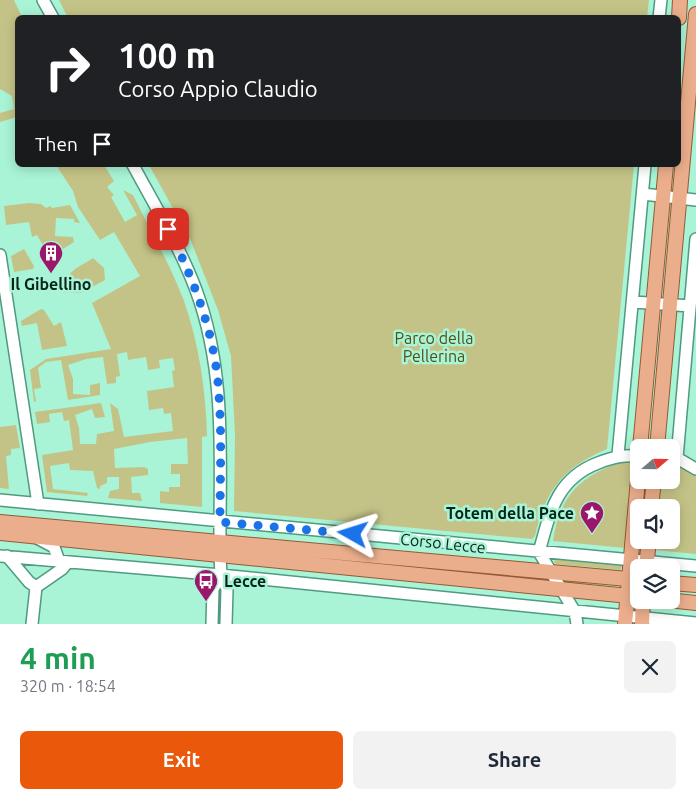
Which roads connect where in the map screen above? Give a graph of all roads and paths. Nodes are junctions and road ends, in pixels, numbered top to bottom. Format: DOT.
graph roads {
  1 [pos="43,0"];
  2 [pos="661,0"];
  3 [pos="680,0"];
  4 [pos="696,14"];
  5 [pos="51,15"];
  6 [pos="659,15"];
  7 [pos="679,15"];
  8 [pos="134,167"];
  9 [pos="645,167"];
  10 [pos="666,167"];
  11 [pos="642,194"];
  12 [pos="663,197"];
  13 [pos="680,199"];
  14 [pos="696,200"];
  15 [pos="696,239"];
  16 [pos="0,255"];
  17 [pos="634,302"];
  18 [pos="653,304"];
  19 [pos="670,305"];
  20 [pos="690,306"];
  21 [pos="5,326"];
  22 [pos="641,439"];
  23 [pos="657,439"];
  24 [pos="676,439"];
  25 [pos="618,455"];
  26 [pos="630,456"];
  27 [pos="680,461"];
  28 [pos="696,469"];
  29 [pos="637,489"];
  30 [pos="0,500"];
  31 [pos="38,504"];
  32 [pos="0,522"];
  33 [pos="220,522"];
  34 [pos="0,533"];
  35 [pos="34,536"];
  36 [pos="220,542"];
  37 [pos="539,552"];
  38 [pos="4,556"];
  39 [pos="220,556"];
  40 [pos="631,559"];
  41 [pos="630,560"];
  42 [pos="64,561"];
  43 [pos="680,565"];
  44 [pos="696,566"];
  45 [pos="550,572"];
  46 [pos="221,575"];
  47 [pos="630,579"];
  48 [pos="680,583"];
  49 [pos="696,585"];
  50 [pos="36,586"];
  51 [pos="561,590"];
  52 [pos="630,597"];
  53 [pos="680,602"];
  54 [pos="696,604"];
  55 [pos="630,607"];
  56 [pos="575,612"];
  57 [pos="626,620"];
  58 [pos="642,621"];
  59 [pos="695,622"];
  60 [pos="32,624"];
  61 [pos="212,624"];
  62 [pos="226,624"];
  63 [pos="577,624"];
  1 -- 5 [label="street"];
  2 -- 6 [label="street"];
  3 -- 7 [label="main road"];
  4 -- 13 [label="main road"];
  8 -- 33 [label="street"];
  9 -- 11 [label="street"];
  10 -- 12 [label="main road"];
  11 -- 12 [label="street"];
  11 -- 17 [label="street"];
  12 -- 13 [label="street"];
  12 -- 18 [label="main road"];
  13 -- 14 [label="street"];
  13 -- 19 [label="main road"];
  15 -- 20 [label="street"];
  16 -- 21 [label="street"];
  17 -- 18 [label="street"];
  17 -- 25 [label="street"];
  18 -- 19 [label="street"];
  18 -- 22 [label="main road"];
  19 -- 20 [label="street"];
  19 -- 23 [label="main road"];
  20 -- 24 [label="street"];
  21 -- 31 [label="street"];
  25 -- 26 [label="street"];
  25 -- 37 [label="street"];
  27 -- 28 [label="street"];
  29 -- 40 [label="main road"];
  30 -- 31 [label="street, Corso Lecce"];
  31 -- 33 [label="street, Corso Lecce"];
  32 -- 36 [label="main road, Corso Lecce"];
  33 -- 36 [label="street"];
  33 -- 37 [label="street, Corso Lecce"];
  34 -- 35 [label="main road"];
  35 -- 39 [label="main road"];
  35 -- 42 [label="street"];
  36 -- 39 [label="street"];
  36 -- 45 [label="main road, Corso Lecce"];
  37 -- 41 [label="street, Corso Lecce"];
  37 -- 45 [label="street"];
  38 -- 42 [label="street"];
  38 -- 50 [label="street"];
  39 -- 46 [label="street"];
  39 -- 51 [label="main road"];
  42 -- 46 [label="street"];
  42 -- 50 [label="street"];
  43 -- 44 [label="street, Corso Lecce"];
  45 -- 47 [label="main road, Corso Lecce"];
  45 -- 51 [label="street"];
  46 -- 56 [label="street"];
  46 -- 61 [label="street"];
  46 -- 62 [label="street"];
  48 -- 49 [label="main road"];
  50 -- 60 [label="street"];
  51 -- 52 [label="main road"];
  51 -- 56 [label="street"];
  53 -- 54 [label="main road"];
  54 -- 59 [label="street"];
  55 -- 57 [label="main road"];
  56 -- 57 [label="street"];
  56 -- 63 [label="street"];
  57 -- 58 [label="street"];
  58 -- 59 [label="street"];
}
